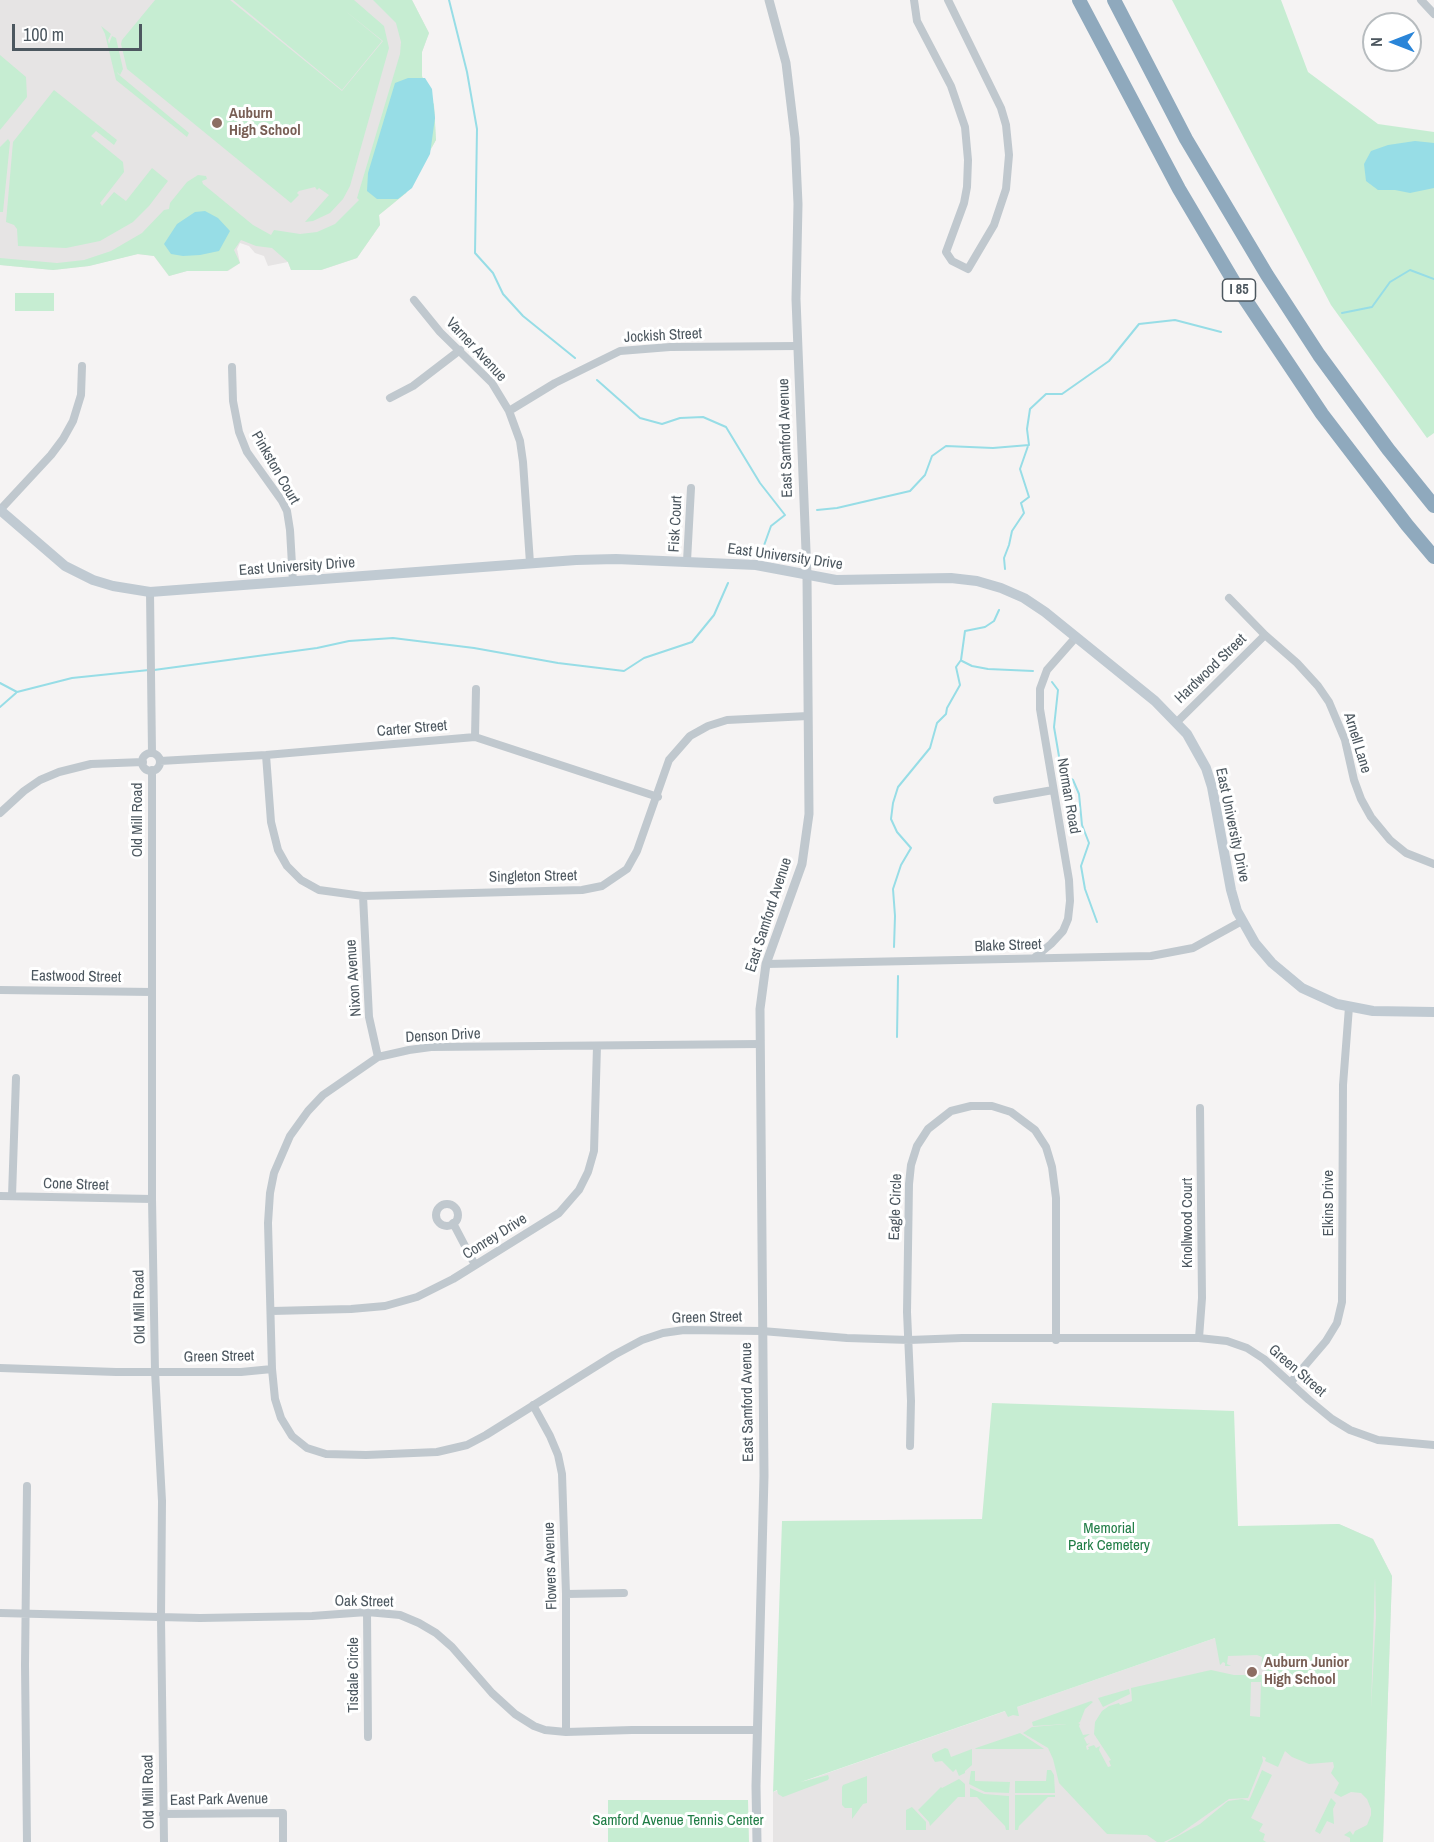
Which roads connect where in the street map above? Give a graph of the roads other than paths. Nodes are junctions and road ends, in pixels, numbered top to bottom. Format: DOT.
graph roads {
  1 [pos="770,0"];
  2 [pos="914,0"];
  3 [pos="948,0"];
  4 [pos="1079,0"];
  5 [pos="1114,0"];
  6 [pos="1421,0"];
  7 [pos="1434,14"];
  8 [pos="414,300"];
  9 [pos="798,346"];
  10 [pos="460,350"];
  11 [pos="82,366"];
  12 [pos="231,367"];
  13 [pos="390,398"];
  14 [pos="509,411"];
  15 [pos="691,488"];
  16 [pos="1434,506"];
  17 [pos="0,510"];
  18 [pos="1434,556"];
  19 [pos="687,561"];
  20 [pos="530,563"];
  21 [pos="807,576"];
  22 [pos="293,582"];
  23 [pos="150,592"];
  24 [pos="1229,598"];
  25 [pos="1264,635"];
  26 [pos="1076,637"];
  27 [pos="476,689"];
  28 [pos="808,716"];
  29 [pos="1177,722"];
  30 [pos="475,737"];
  31 [pos="152,753"];
  32 [pos="266,755"];
  33 [pos="160,761"];
  34 [pos="143,762"];
  35 [pos="152,770"];
  36 [pos="1053,790"];
  37 [pos="658,797"];
  38 [pos="998,800"];
  39 [pos="0,813"];
  40 [pos="1434,864"];
  41 [pos="363,896"];
  42 [pos="1242,921"];
  43 [pos="1034,958"];
  44 [pos="766,964"];
  45 [pos="0,990"];
  46 [pos="152,992"];
  47 [pos="1349,1007"];
  48 [pos="1434,1012"];
  49 [pos="760,1044"];
  50 [pos="597,1046"];
  51 [pos="378,1057"];
  52 [pos="16,1078"];
  53 [pos="1200,1108"];
  54 [pos="0,1196"];
  55 [pos="12,1196"];
  56 [pos="152,1199"];
  57 [pos="453,1224"];
  58 [pos="475,1265"];
  59 [pos="272,1311"];
  60 [pos="762,1331"];
  61 [pos="1199,1338"];
  62 [pos="909,1340"];
  63 [pos="1056,1340"];
  64 [pos="0,1368"];
  65 [pos="272,1369"];
  66 [pos="155,1371"];
  67 [pos="1291,1382"];
  68 [pos="533,1405"];
  69 [pos="1434,1445"];
  70 [pos="910,1446"];
  71 [pos="27,1486"];
  72 [pos="624,1593"];
  73 [pos="566,1594"];
  74 [pos="368,1612"];
  75 [pos="0,1613"];
  76 [pos="26,1614"];
  77 [pos="161,1618"];
  78 [pos="757,1730"];
  79 [pos="566,1732"];
  80 [pos="368,1737"];
  81 [pos="163,1814"];
  82 [pos="27,1842"];
  83 [pos="164,1842"];
  84 [pos="283,1842"];
  85 [pos="758,1842"];
  1 -- 9 [label="street, East Samford Avenue"];
  2 -- 3 [label="street"];
  4 -- 18 [label="highway, I 85"];
  5 -- 16 [label="highway, I 85"];
  6 -- 7 [label="street"];
  8 -- 10 [label="street, Varner Avenue"];
  9 -- 14 [label="street, Jockish Street"];
  9 -- 21 [label="street, East Samford Avenue"];
  10 -- 13 [label="street"];
  10 -- 14 [label="street, Varner Avenue"];
  11 -- 17 [label="street"];
  12 -- 22 [label="street, Pinkston Court"];
  14 -- 20 [label="street, Varner Avenue"];
  15 -- 19 [label="street, Fisk Court"];
  17 -- 23 [label="main road, East University Drive"];
  19 -- 20 [label="main road, East University Drive"];
  19 -- 21 [label="main road, East University Drive"];
  20 -- 22 [label="main road, East University Drive"];
  21 -- 26 [label="main road, East University Drive"];
  21 -- 28 [label="street, East Samford Avenue"];
  22 -- 23 [label="main road, East University Drive"];
  23 -- 31 [label="street"];
  24 -- 25 [label="street, Arnell Lane"];
  25 -- 29 [label="street, Hardwood Street"];
  25 -- 40 [label="street, Arnell Lane"];
  26 -- 29 [label="main road, East University Drive"];
  26 -- 36 [label="street, Norman Road"];
  27 -- 30 [label="street"];
  28 -- 37 [label="street, Singleton Street"];
  28 -- 44 [label="street, East Samford Avenue"];
  29 -- 42 [label="main road, East University Drive"];
  30 -- 32 [label="street, Carter Street"];
  30 -- 37 [label="street, Carter Street"];
  31 -- 33 [label="street"];
  31 -- 34 [label="street"];
  32 -- 33 [label="street, Carter Street"];
  32 -- 41 [label="street, Singleton Street"];
  33 -- 35 [label="street"];
  34 -- 35 [label="street"];
  34 -- 39 [label="street"];
  35 -- 46 [label="street, Old Mill Road"];
  36 -- 38 [label="street"];
  36 -- 43 [label="street, Norman Road"];
  37 -- 41 [label="street, Singleton Street"];
  41 -- 51 [label="street, Nixon Avenue"];
  42 -- 43 [label="street, Blake Street"];
  42 -- 47 [label="main road, East University Drive"];
  43 -- 44 [label="street, Blake Street"];
  44 -- 49 [label="street, East Samford Avenue"];
  45 -- 46 [label="street, Eastwood Street"];
  46 -- 56 [label="street, Old Mill Road"];
  47 -- 48 [label="main road, East University Drive"];
  47 -- 67 [label="street, Elkins Drive"];
  49 -- 50 [label="street, Denson Drive"];
  49 -- 60 [label="street, East Samford Avenue"];
  50 -- 51 [label="street, Denson Drive"];
  50 -- 58 [label="street, Conrey Drive"];
  51 -- 59 [label="street, Denson Drive"];
  52 -- 55 [label="street"];
  53 -- 61 [label="street, Knollwood Court"];
  54 -- 55 [label="street, Cone Street"];
  55 -- 56 [label="street, Cone Street"];
  56 -- 66 [label="street, Old Mill Road"];
  57 -- 58 [label="street"];
  58 -- 59 [label="street, Conrey Drive"];
  59 -- 65 [label="street, Denson Drive"];
  60 -- 62 [label="street, Green Street"];
  60 -- 68 [label="street, Green Street"];
  60 -- 78 [label="street, East Samford Avenue"];
  61 -- 63 [label="street, Green Street"];
  61 -- 67 [label="street, Green Street"];
  62 -- 63 [label="street, Green Street"];
  62 -- 63 [label="street, Eagle Circle"];
  62 -- 70 [label="street, Eagle Circle"];
  64 -- 66 [label="street, Green Street"];
  65 -- 66 [label="street, Green Street"];
  65 -- 68 [label="street, Green Street"];
  66 -- 77 [label="street, Old Mill Road"];
  67 -- 69 [label="street, Green Street"];
  68 -- 73 [label="street, Flowers Avenue"];
  71 -- 76 [label="street"];
  72 -- 73 [label="street"];
  73 -- 79 [label="street, Flowers Avenue"];
  74 -- 77 [label="street, Oak Street"];
  74 -- 79 [label="street, Oak Street"];
  74 -- 80 [label="street, Tisdale Circle"];
  75 -- 76 [label="street, Oak Street"];
  76 -- 77 [label="street, Oak Street"];
  76 -- 82 [label="street"];
  77 -- 81 [label="street, Old Mill Road"];
  78 -- 79 [label="street, Oak Street"];
  78 -- 85 [label="street, East Samford Avenue"];
  81 -- 83 [label="street, Old Mill Road"];
  81 -- 84 [label="street, East Park Avenue"];
}
